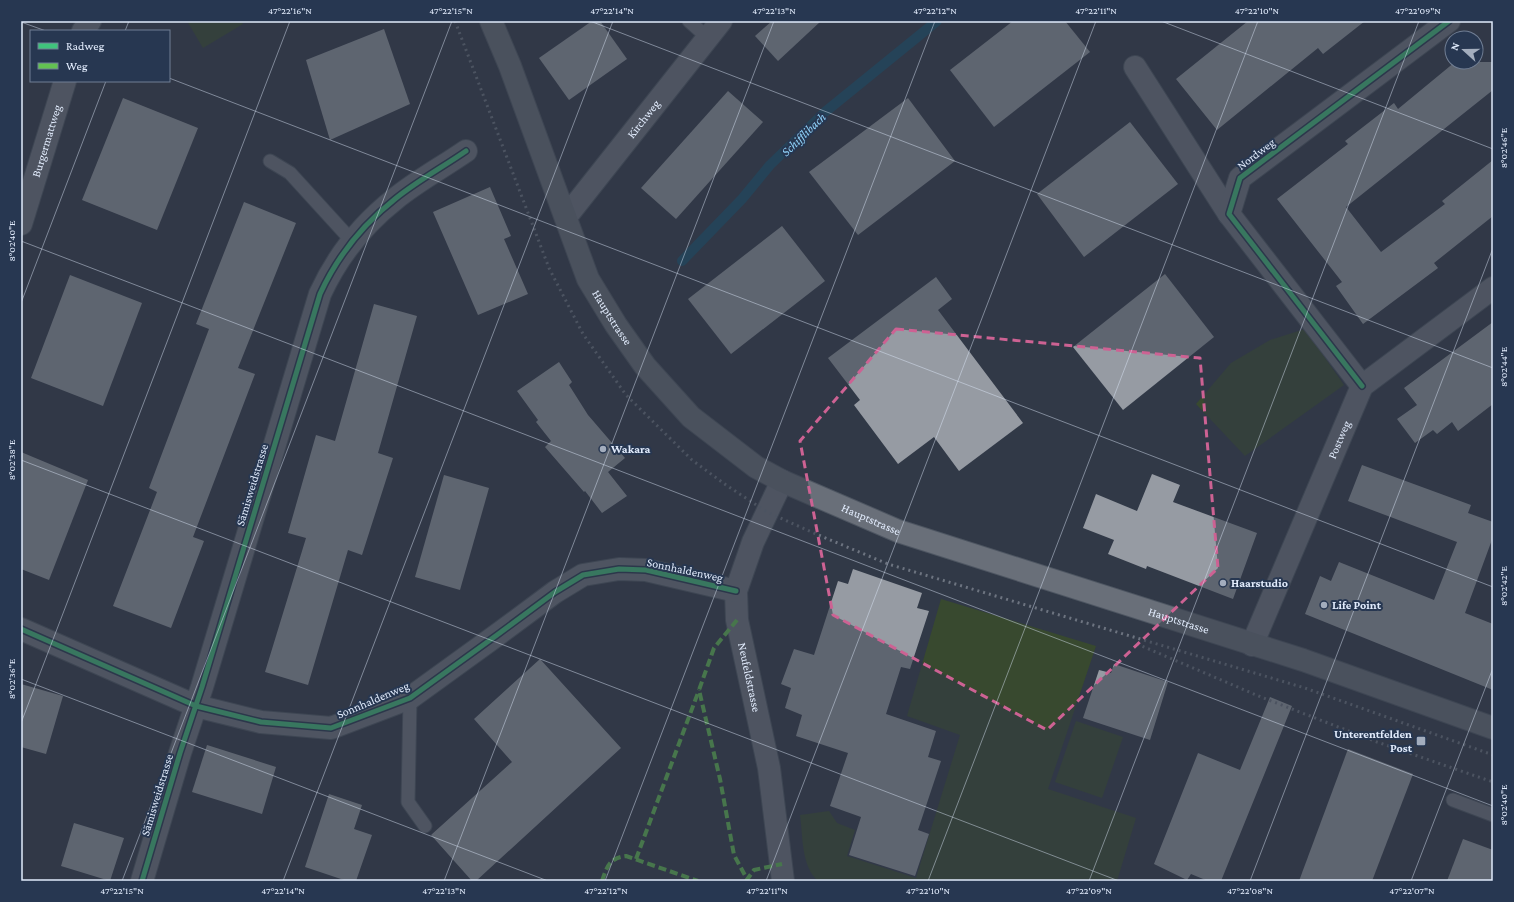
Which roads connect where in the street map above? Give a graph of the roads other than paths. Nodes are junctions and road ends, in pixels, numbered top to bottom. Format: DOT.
graph roads {
  1 [pos="90,21"];
  2 [pos="490,21"];
  3 [pos="689,21"];
  4 [pos="1449,21"];
  5 [pos="714,29"];
  6 [pos="84,30"];
  7 [pos="1135,67"];
  8 [pos="65,82"];
  9 [pos="466,151"];
  10 [pos="270,161"];
  11 [pos="1229,214"];
  12 [pos="566,217"];
  13 [pos="21,224"];
  14 [pos="352,241"];
  15 [pos="1493,288"];
  16 [pos="1362,386"];
  17 [pos="782,481"];
  18 [pos="736,591"];
  19 [pos="21,629"];
  20 [pos="1252,645"];
  21 [pos="410,698"];
  22 [pos="196,706"];
  23 [pos="1493,728"];
  24 [pos="1453,800"];
  25 [pos="1493,815"];
  26 [pos="425,826"];
  27 [pos="142,881"];
  28 [pos="783,881"];
  1 -- 6 [label="street"];
  2 -- 12 [label="main road, Hauptstrasse"];
  3 -- 5 [label="lane"];
  4 -- 11 [label="street, Nordweg"];
  5 -- 12 [label="street, Kirchweg"];
  7 -- 11 [label="street"];
  8 -- 13 [label="street, Burgermattweg"];
  9 -- 14 [label="street, Sämisweidstrasse"];
  10 -- 14 [label="lane"];
  11 -- 16 [label="street"];
  12 -- 17 [label="main road, Hauptstrasse"];
  14 -- 22 [label="street, Sämisweidstrasse"];
  15 -- 16 [label="street"];
  16 -- 20 [label="street, Postweg"];
  17 -- 18 [label="street, Neufeldstrasse"];
  17 -- 20 [label="main road, Hauptstrasse"];
  18 -- 21 [label="street, Sonnhaldenweg"];
  18 -- 28 [label="street, Neufeldstrasse"];
  19 -- 22 [label="street, Sonnhaldenweg"];
  20 -- 23 [label="main road, Hauptstrasse"];
  21 -- 22 [label="street, Sonnhaldenweg"];
  21 -- 26 [label="lane"];
  22 -- 27 [label="street, Sämisweidstrasse"];
  24 -- 25 [label="lane"];
}
